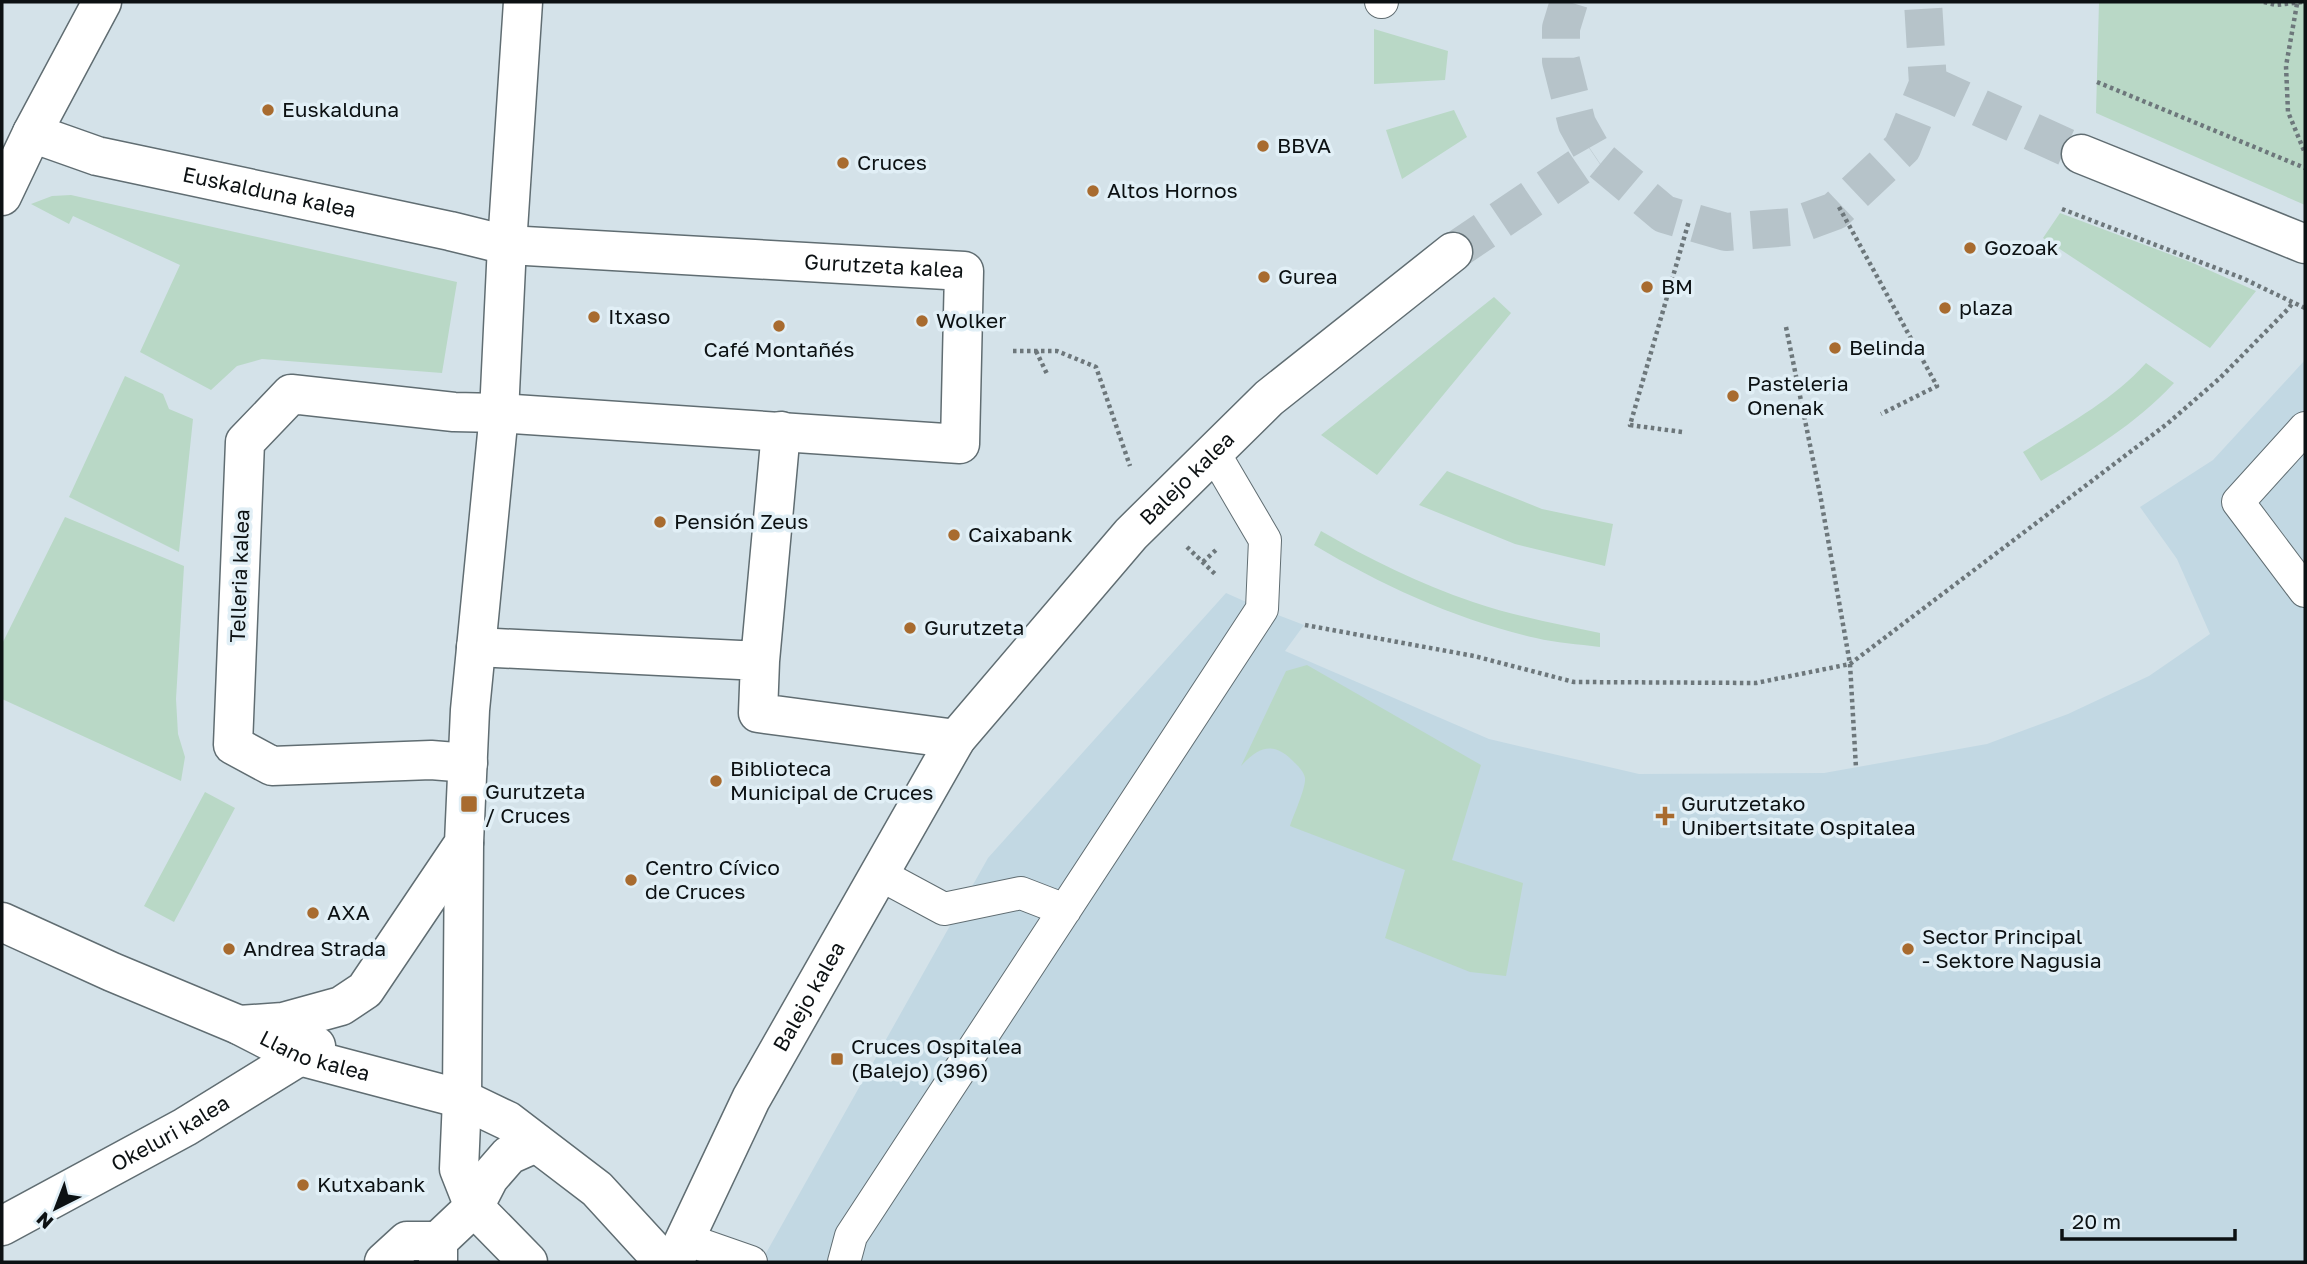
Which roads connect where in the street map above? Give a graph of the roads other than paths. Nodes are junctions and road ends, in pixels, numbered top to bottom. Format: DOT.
graph roads {
  1 [pos="102,2"];
  2 [pos="523,2"];
  3 [pos="32,133"];
  4 [pos="2081,154"];
  5 [pos="2,196"];
  6 [pos="2305,244"];
  7 [pos="507,245"];
  8 [pos="1453,252"];
  9 [pos="499,413"];
  10 [pos="2305,428"];
  11 [pos="780,431"];
  12 [pos="1214,453"];
  13 [pos="2305,591"];
  14 [pos="476,647"];
  15 [pos="760,661"];
  16 [pos="956,739"];
  17 [pos="468,763"];
  18 [pos="464,843"];
  19 [pos="878,874"];
  20 [pos="1065,910"];
  21 [pos="2,922"];
  22 [pos="365,990"];
  23 [pos="239,1025"];
  24 [pos="299,1056"];
  25 [pos="462,1099"];
  26 [pos="536,1143"];
  27 [pos="474,1207"];
  28 [pos="2,1226"];
  29 [pos="438,1252"];
  30 [pos="675,1254"];
  31 [pos="384,1262"];
  32 [pos="528,1262"];
  33 [pos="751,1262"];
  34 [pos="844,1262"];
  1 -- 3 [label="street"];
  2 -- 7 [label="street"];
  3 -- 5 [label="street"];
  3 -- 7 [label="street, Euskalduna kalea"];
  4 -- 6 [label="street"];
  7 -- 9 [label="street"];
  7 -- 11 [label="street, Gurutzeta kalea"];
  8 -- 12 [label="street, Balejo kalea"];
  9 -- 11 [label="street, Gurutzeta kalea"];
  9 -- 14 [label="street"];
  9 -- 17 [label="street, Telleria kalea"];
  10 -- 13 [label="lane"];
  11 -- 15 [label="street"];
  12 -- 16 [label="street, Balejo kalea"];
  12 -- 20 [label="lane"];
  14 -- 15 [label="street"];
  14 -- 17 [label="street"];
  15 -- 16 [label="street"];
  16 -- 19 [label="street, Balejo kalea"];
  17 -- 18 [label="street"];
  18 -- 22 [label="street"];
  18 -- 25 [label="street"];
  19 -- 20 [label="lane"];
  19 -- 30 [label="street, Balejo kalea"];
  20 -- 34 [label="lane"];
  21 -- 23 [label="street, Llano kalea"];
  22 -- 23 [label="street"];
  22 -- 24 [label="street, Okeluri kalea"];
  23 -- 24 [label="street, Llano kalea"];
  24 -- 25 [label="street, Llano kalea"];
  24 -- 28 [label="street, Okeluri kalea"];
  25 -- 26 [label="street, Llano kalea"];
  25 -- 27 [label="street"];
  26 -- 27 [label="street"];
  26 -- 30 [label="street, Llano kalea"];
  27 -- 29 [label="street"];
  27 -- 32 [label="street"];
  29 -- 31 [label="street"];
  30 -- 33 [label="lane"];
}
